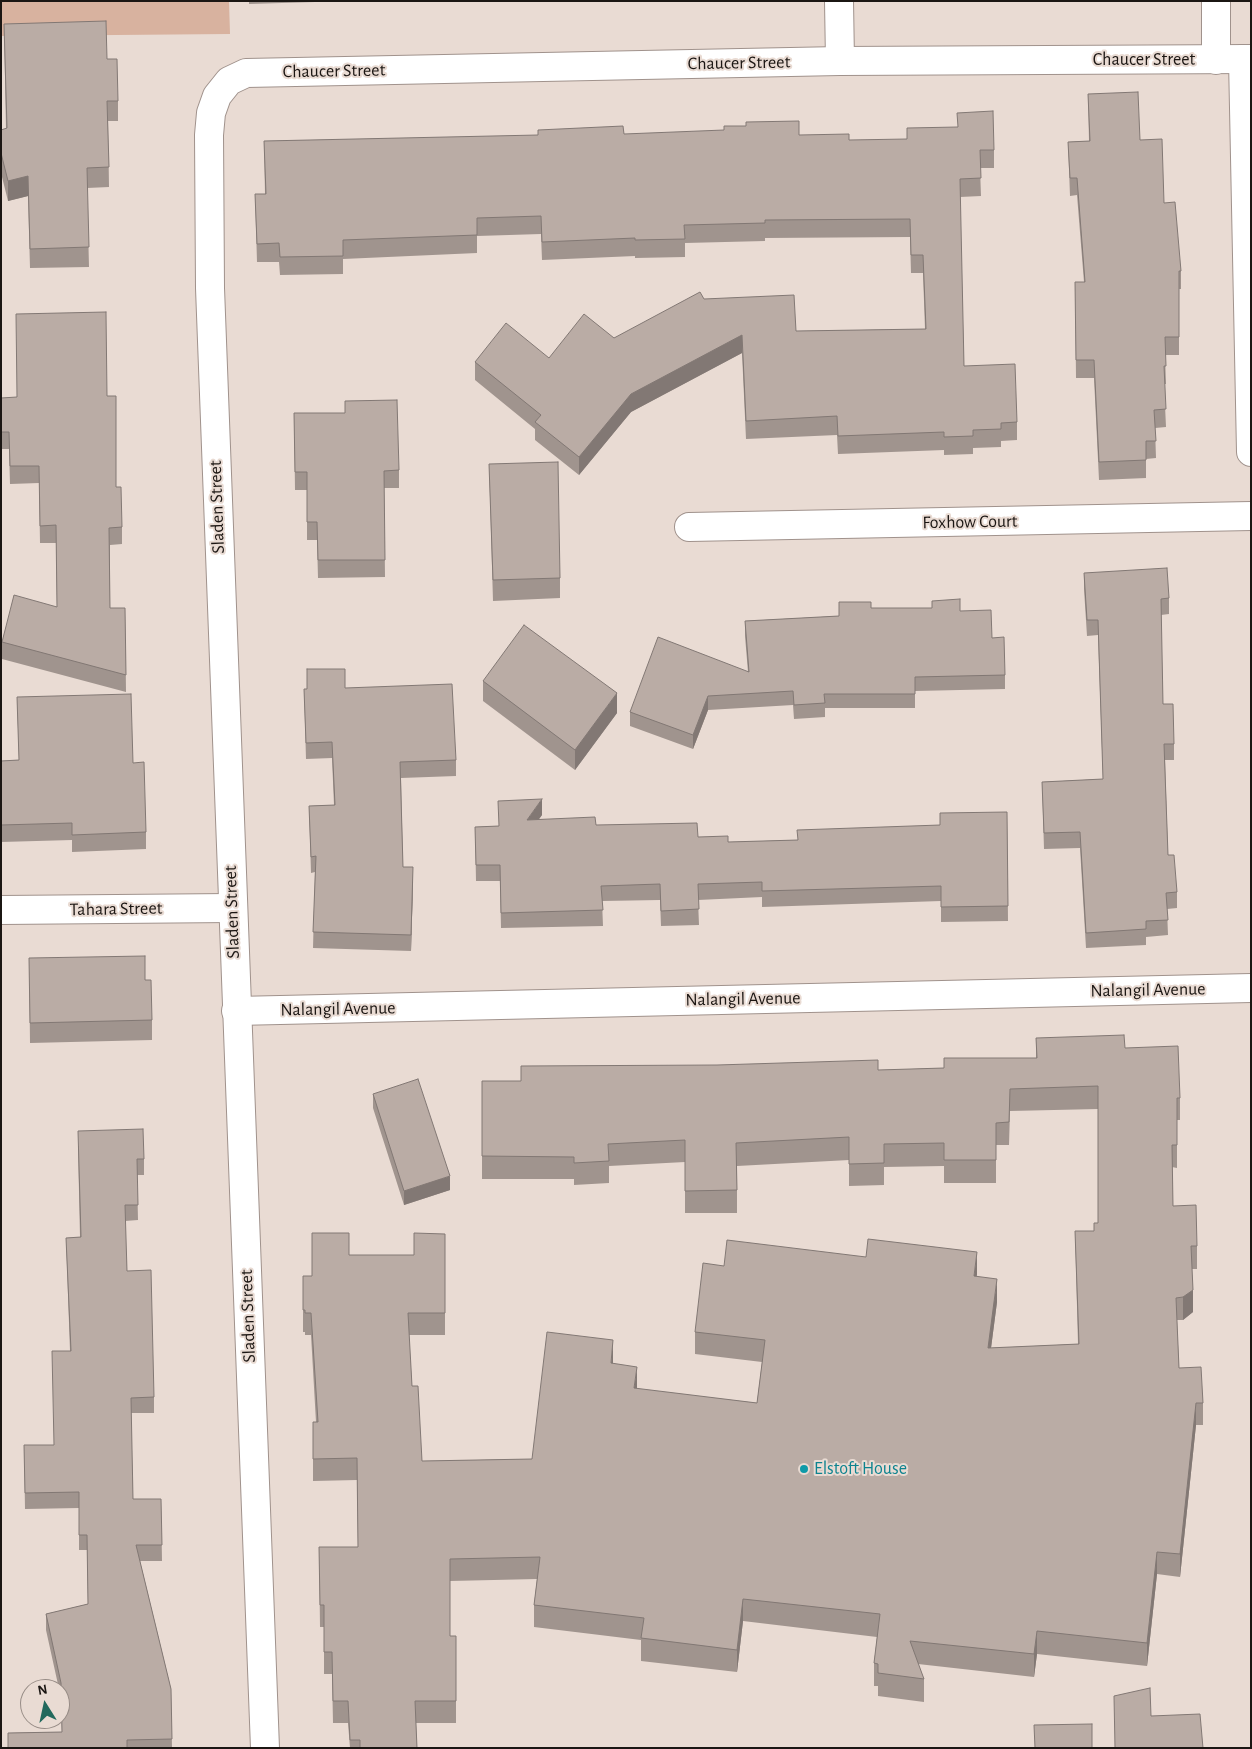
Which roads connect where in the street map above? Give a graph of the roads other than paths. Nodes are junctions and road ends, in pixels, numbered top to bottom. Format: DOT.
graph roads {
  1 [pos="839,1"];
  2 [pos="1216,1"];
  3 [pos="1247,59"];
  4 [pos="1216,60"];
  5 [pos="840,61"];
  6 [pos="229,81"];
  7 [pos="1251,452"];
  8 [pos="1251,516"];
  9 [pos="689,528"];
  10 [pos="232,908"];
  11 [pos="1,910"];
  12 [pos="1251,988"];
  13 [pos="236,1011"];
  14 [pos="265,1748"];
  1 -- 5 [label="street"];
  2 -- 4 [label="street"];
  3 -- 4 [label="street, Chaucer Street"];
  3 -- 7 [label="street"];
  4 -- 5 [label="street, Chaucer Street"];
  5 -- 6 [label="street, Chaucer Street"];
  6 -- 10 [label="street, Sladen Street"];
  8 -- 9 [label="street, Foxhow Court"];
  10 -- 11 [label="street, Tahara Street"];
  10 -- 13 [label="street, Sladen Street"];
  12 -- 13 [label="street, Nalangil Avenue"];
  13 -- 14 [label="street, Sladen Street"];
}
